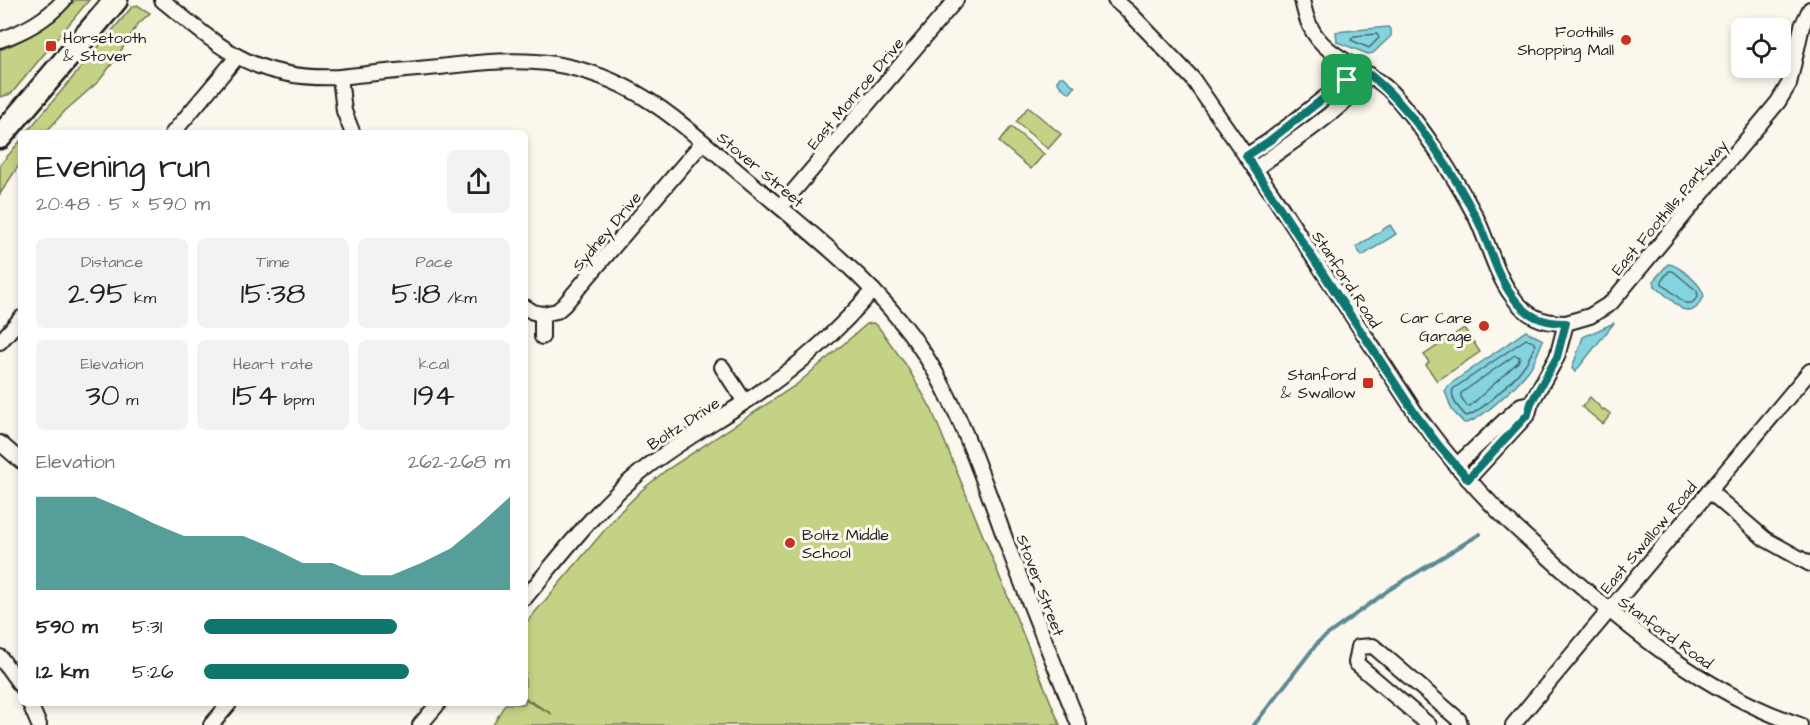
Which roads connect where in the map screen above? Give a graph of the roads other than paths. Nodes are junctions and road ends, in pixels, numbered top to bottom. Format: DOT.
graph roads {
  1 [pos="64,0"];
  2 [pos="116,0"];
  3 [pos="162,0"];
  4 [pos="956,0"];
  5 [pos="1115,0"];
  6 [pos="1302,0"];
  7 [pos="1810,10"];
  8 [pos="0,40"];
  9 [pos="237,57"];
  10 [pos="1370,75"];
  11 [pos="340,77"];
  12 [pos="175,130"];
  13 [pos="351,130"];
  14 [pos="0,136"];
  15 [pos="703,142"];
  16 [pos="1246,156"];
  17 [pos="1255,169"];
  18 [pos="780,207"];
  19 [pos="873,290"];
  20 [pos="528,308"];
  21 [pos="542,314"];
  22 [pos="18,321"];
  23 [pos="1566,323"];
  24 [pos="542,337"];
  25 [pos="0,342"];
  26 [pos="722,367"];
  27 [pos="1810,371"];
  28 [pos="745,402"];
  29 [pos="1531,403"];
  30 [pos="0,443"];
  31 [pos="18,458"];
  32 [pos="1456,466"];
  33 [pos="1468,479"];
  34 [pos="1709,491"];
  35 [pos="1810,564"];
  36 [pos="528,594"];
  37 [pos="1608,611"];
  38 [pos="0,657"];
  39 [pos="18,682"];
  40 [pos="31,706"];
  41 [pos="225,706"];
  42 [pos="436,706"];
  43 [pos="39,725"];
  44 [pos="211,725"];
  45 [pos="420,725"];
  46 [pos="1079,725"];
  47 [pos="1429,725"];
  48 [pos="1460,725"];
  49 [pos="1513,725"];
  50 [pos="1800,725"];
  1 -- 8 [label="street"];
  2 -- 14 [label="main road"];
  3 -- 9 [label="street, Stover Street"];
  4 -- 18 [label="street, East Monroe Drive"];
  5 -- 16 [label="street, Stanford Road"];
  6 -- 10 [label="street"];
  7 -- 23 [label="street, East Foothills Parkway"];
  9 -- 11 [label="street, Stover Street"];
  9 -- 12 [label="street"];
  10 -- 16 [label="street"];
  10 -- 17 [label="street"];
  10 -- 23 [label="street"];
  11 -- 13 [label="street"];
  11 -- 15 [label="street, Stover Street"];
  15 -- 18 [label="street, Stover Street"];
  15 -- 21 [label="street, Sydney Drive"];
  16 -- 17 [label="street, Stanford Road"];
  17 -- 32 [label="street, Stanford Road"];
  18 -- 19 [label="street, Stover Street"];
  19 -- 28 [label="street, Boltz Drive"];
  19 -- 46 [label="street, Stover Street"];
  20 -- 21 [label="street"];
  21 -- 24 [label="street"];
  22 -- 25 [label="street"];
  23 -- 29 [label="street"];
  26 -- 28 [label="street"];
  27 -- 34 [label="street, East Swallow Road"];
  28 -- 36 [label="street, Boltz Drive"];
  29 -- 32 [label="street"];
  29 -- 33 [label="street"];
  30 -- 31 [label="street"];
  32 -- 33 [label="street, Stanford Road"];
  33 -- 37 [label="street, Stanford Road"];
  34 -- 35 [label="street"];
  34 -- 37 [label="street, East Swallow Road"];
  37 -- 49 [label="street, East Swallow Road"];
  37 -- 50 [label="street, Stanford Road"];
  38 -- 39 [label="street"];
  40 -- 43 [label="street"];
  41 -- 44 [label="street"];
  42 -- 45 [label="street"];
  47 -- 48 [label="street"];
}
